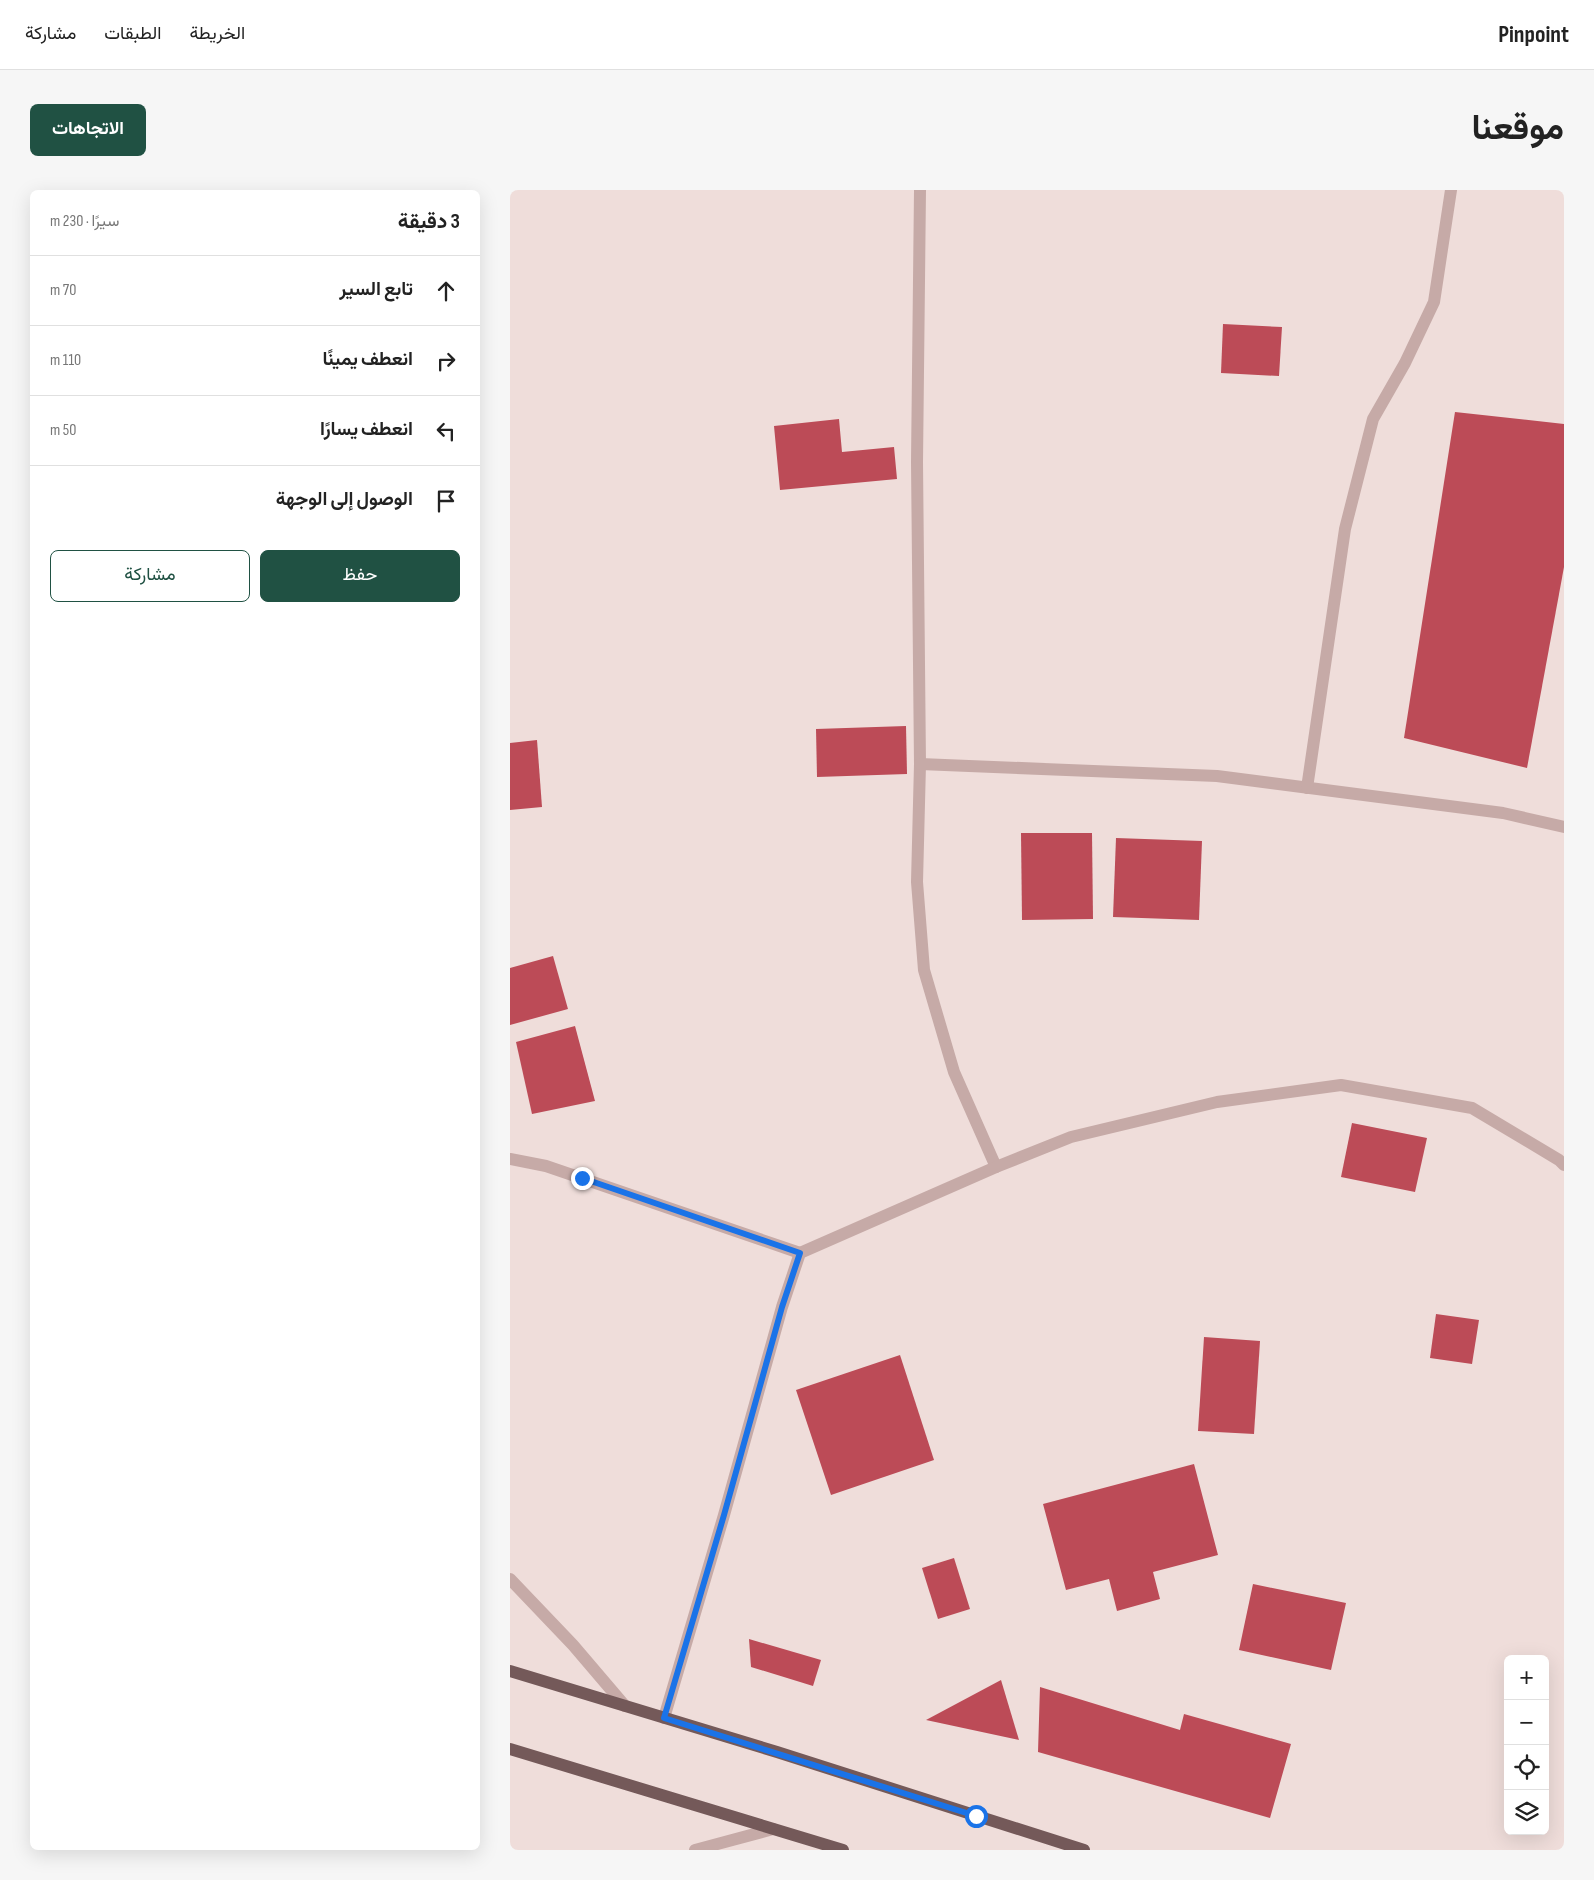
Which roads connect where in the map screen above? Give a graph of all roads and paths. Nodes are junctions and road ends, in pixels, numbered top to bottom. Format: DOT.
graph roads {
  1 [pos="920,190"];
  2 [pos="1451,190"];
  3 [pos="920,764"];
  4 [pos="1307,788"];
  5 [pos="1564,827"];
  6 [pos="510,1160"];
  7 [pos="1564,1165"];
  8 [pos="996,1167"];
  9 [pos="800,1253"];
  10 [pos="510,1579"];
  11 [pos="510,1671"];
  12 [pos="625,1706"];
  13 [pos="664,1718"];
  14 [pos="510,1749"];
  15 [pos="774,1829"];
  16 [pos="695,1850"];
  17 [pos="842,1850"];
  18 [pos="1084,1850"];
  1 -- 3 [label="street"];
  2 -- 4 [label="street"];
  3 -- 4 [label="street"];
  3 -- 8 [label="street"];
  4 -- 5 [label="street"];
  6 -- 9 [label="street"];
  7 -- 8 [label="street"];
  8 -- 9 [label="street"];
  9 -- 13 [label="street"];
  10 -- 12 [label="street"];
  11 -- 12 [label="main road"];
  12 -- 13 [label="main road"];
  13 -- 18 [label="main road"];
  14 -- 15 [label="main road"];
  15 -- 16 [label="street"];
  15 -- 17 [label="main road"];
}
